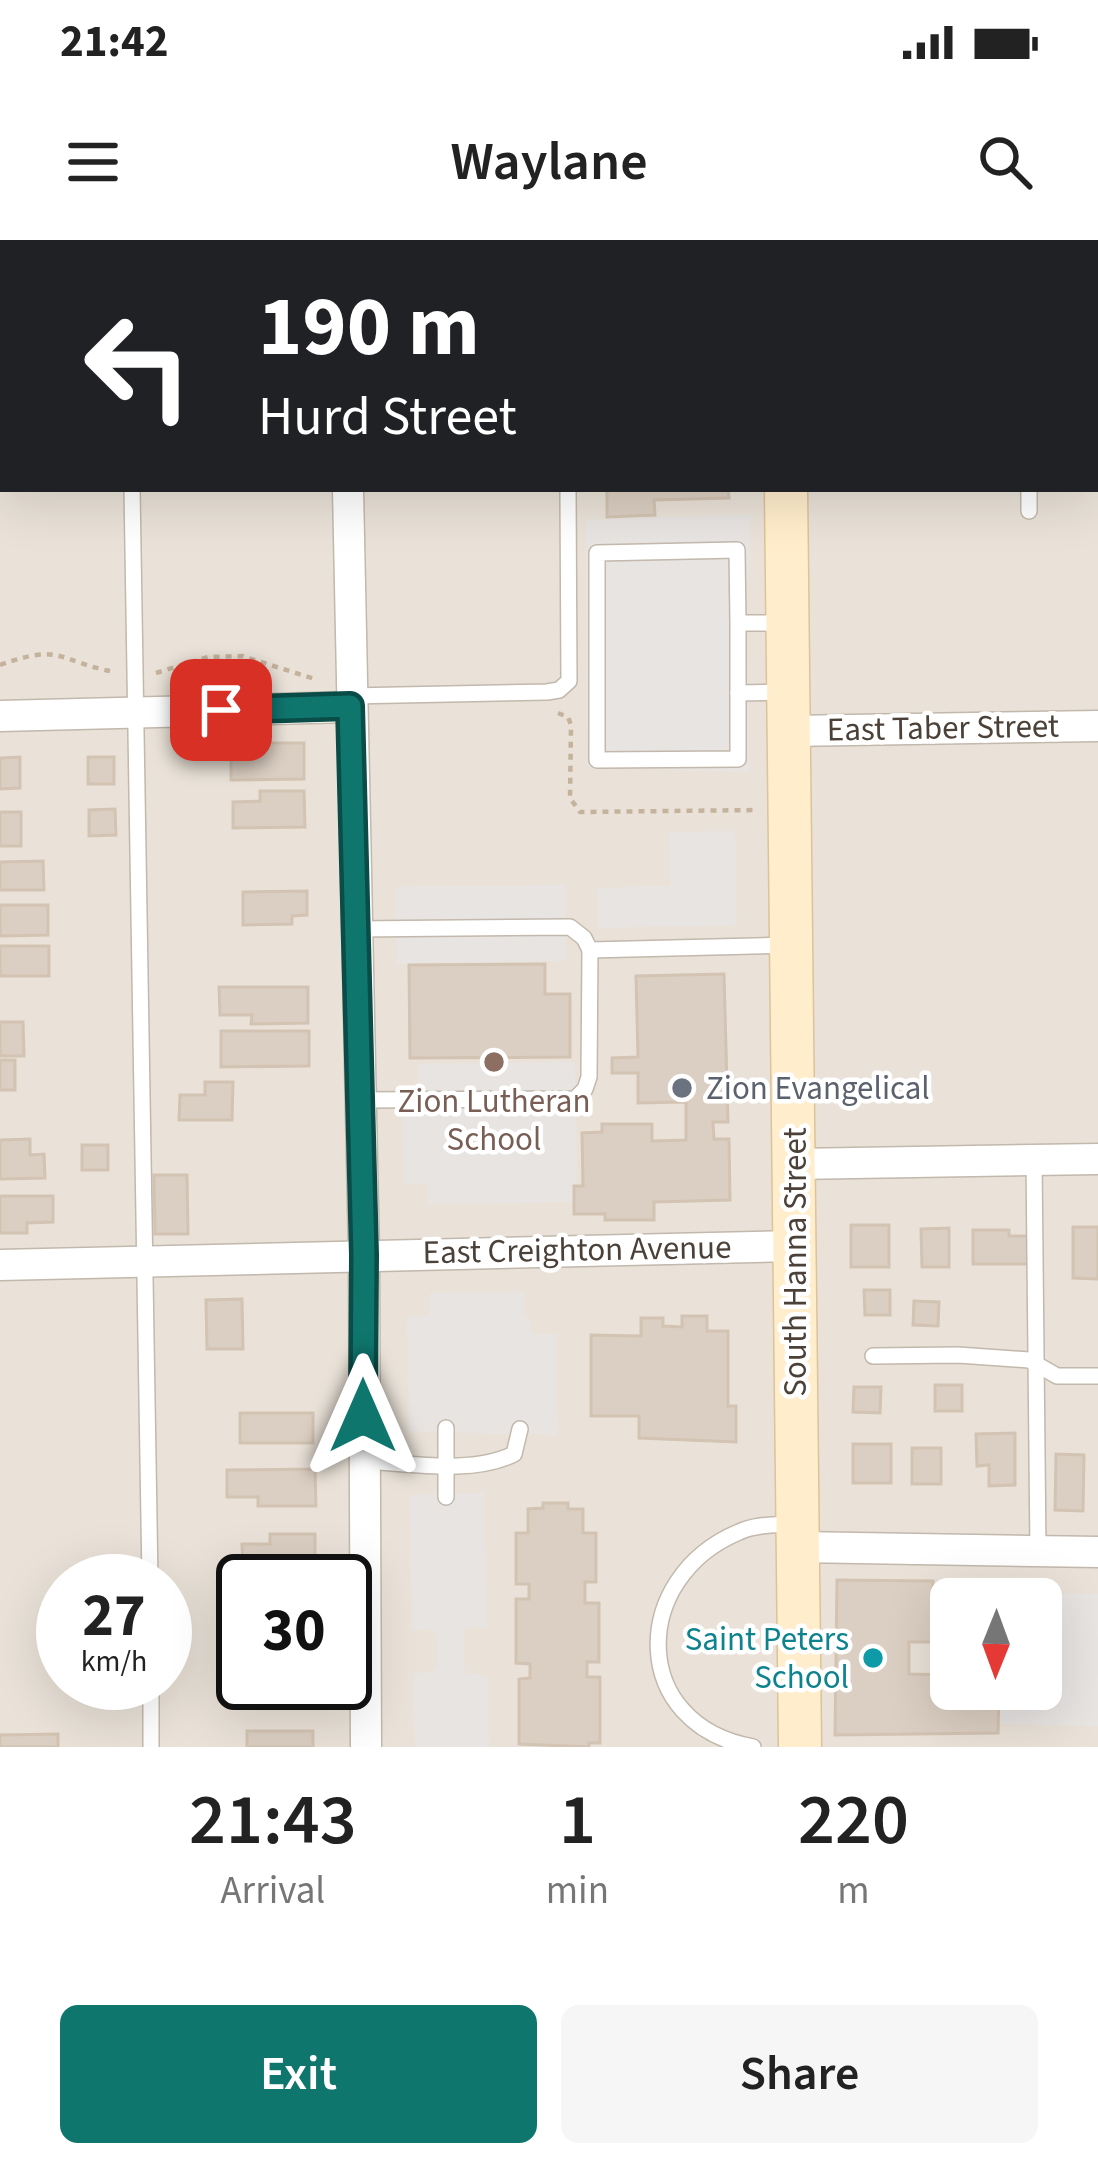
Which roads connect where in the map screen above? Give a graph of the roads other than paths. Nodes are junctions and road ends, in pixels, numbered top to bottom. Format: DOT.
graph roads {
  1 [pos="132,492"];
  2 [pos="348,492"];
  3 [pos="568,492"];
  4 [pos="786,492"];
  5 [pos="1029,492"];
  6 [pos="1029,511"];
  7 [pos="788,622"];
  8 [pos="738,623"];
  9 [pos="738,694"];
  10 [pos="350,701"];
  11 [pos="789,711"];
  12 [pos="136,712"];
  13 [pos="0,716"];
  14 [pos="1098,726"];
  15 [pos="355,929"];
  16 [pos="792,945"];
  17 [pos="590,950"];
  18 [pos="359,1100"];
  19 [pos="1098,1159"];
  20 [pos="1034,1160"];
  21 [pos="795,1164"];
  22 [pos="795,1246"];
  23 [pos="364,1255"];
  24 [pos="146,1261"];
  25 [pos="0,1265"];
  26 [pos="873,1356"];
  27 [pos="1036,1364"];
  28 [pos="1098,1376"];
  29 [pos="446,1428"];
  30 [pos="520,1429"];
  31 [pos="364,1461"];
  32 [pos="445,1465"];
  33 [pos="446,1497"];
  34 [pos="798,1535"];
  35 [pos="1037,1551"];
  36 [pos="1098,1552"];
  37 [pos="149,1554"];
  38 [pos="151,1710"];
  39 [pos="151,1747"];
  40 [pos="366,1747"];
  41 [pos="753,1747"];
  42 [pos="788,1747"];
  43 [pos="800,1747"];
  1 -- 12 [label="lane"];
  2 -- 10 [label="street"];
  3 -- 10 [label="lane"];
  4 -- 7 [label="street, South Hanna Street"];
  5 -- 6 [label="lane"];
  7 -- 8 [label="lane"];
  7 -- 11 [label="street, South Hanna Street"];
  8 -- 9 [label="lane"];
  8 -- 9 [label="lane"];
  9 -- 11 [label="lane"];
  10 -- 12 [label="street"];
  10 -- 15 [label="street"];
  11 -- 14 [label="street, East Taber Street"];
  11 -- 16 [label="street, South Hanna Street"];
  12 -- 13 [label="street"];
  12 -- 24 [label="lane"];
  15 -- 17 [label="lane"];
  15 -- 18 [label="street"];
  16 -- 17 [label="lane"];
  16 -- 21 [label="street, South Hanna Street"];
  17 -- 18 [label="lane"];
  18 -- 23 [label="street"];
  19 -- 20 [label="street"];
  20 -- 21 [label="street"];
  20 -- 27 [label="lane"];
  21 -- 22 [label="street, South Hanna Street"];
  22 -- 23 [label="street, East Creighton Avenue"];
  22 -- 34 [label="street, South Hanna Street"];
  23 -- 24 [label="street, East Creighton Avenue"];
  23 -- 31 [label="street"];
  24 -- 25 [label="street, East Creighton Avenue"];
  24 -- 37 [label="lane"];
  26 -- 27 [label="lane"];
  27 -- 28 [label="lane"];
  27 -- 35 [label="lane"];
  29 -- 32 [label="lane"];
  30 -- 32 [label="lane"];
  31 -- 32 [label="lane"];
  31 -- 40 [label="street"];
  32 -- 33 [label="lane"];
  34 -- 35 [label="street"];
  34 -- 41 [label="lane"];
  34 -- 43 [label="street, South Hanna Street"];
  35 -- 36 [label="street"];
  38 -- 39 [label="lane"];
  42 -- 43 [label="lane"];
}
